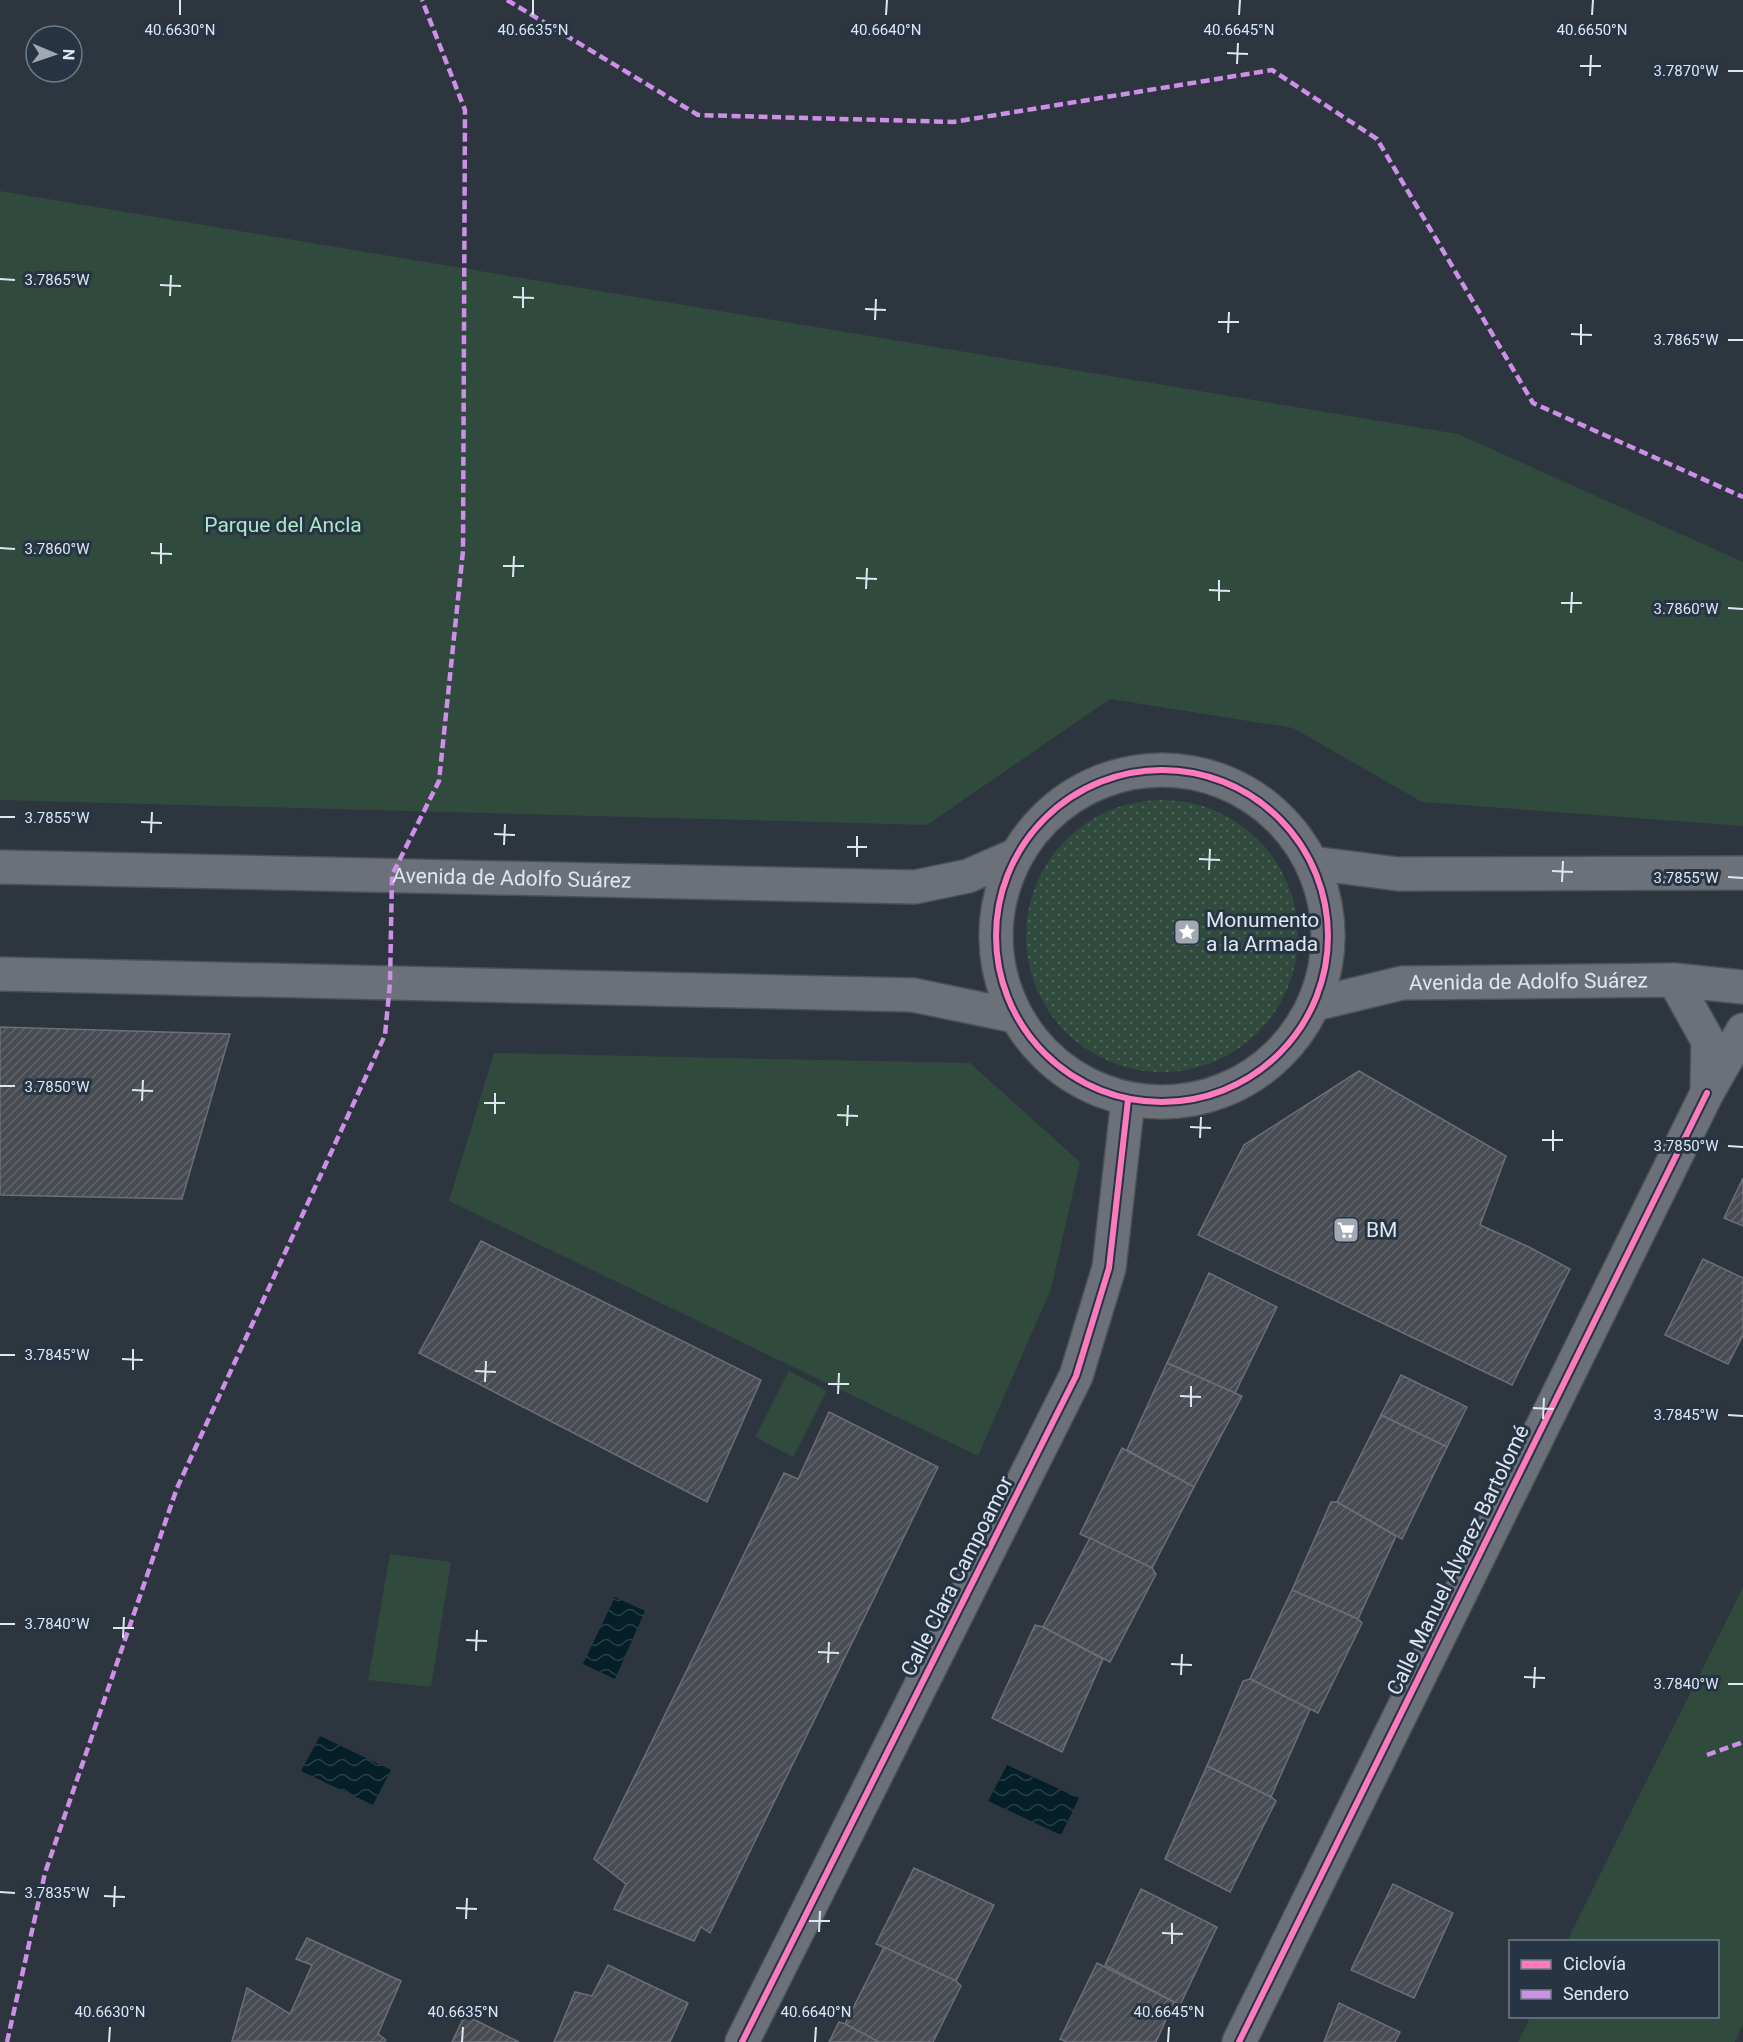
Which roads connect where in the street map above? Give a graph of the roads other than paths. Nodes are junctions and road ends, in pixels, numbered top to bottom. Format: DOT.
graph roads {
  1 [pos="1016,855"];
  2 [pos="1312,863"];
  3 [pos="0,867"];
  4 [pos="1743,873"];
  5 [pos="0,974"];
  6 [pos="1674,980"];
  7 [pos="1743,987"];
  8 [pos="1315,1004"];
  9 [pos="1015,1016"];
  10 [pos="1743,1030"];
  11 [pos="1707,1093"];
  12 [pos="1128,1101"];
  13 [pos="742,2042"];
  14 [pos="1239,2042"];
  1 -- 2 [label="street"];
  1 -- 3 [label="street, Avenida de Adolfo Suárez"];
  1 -- 9 [label="street"];
  2 -- 4 [label="street"];
  2 -- 8 [label="street"];
  5 -- 9 [label="street"];
  6 -- 7 [label="street, Avenida de Adolfo Suárez"];
  6 -- 8 [label="street, Avenida de Adolfo Suárez"];
  6 -- 11 [label="street, Calle Manuel Álvarez Bartolomé"];
  8 -- 12 [label="street"];
  9 -- 12 [label="street"];
  10 -- 11 [label="street, Calle Manuel Álvarez Bartolomé"];
  11 -- 14 [label="street, Calle Manuel Álvarez Bartolomé"];
  12 -- 13 [label="street, Calle Clara Campoamor"];
}
